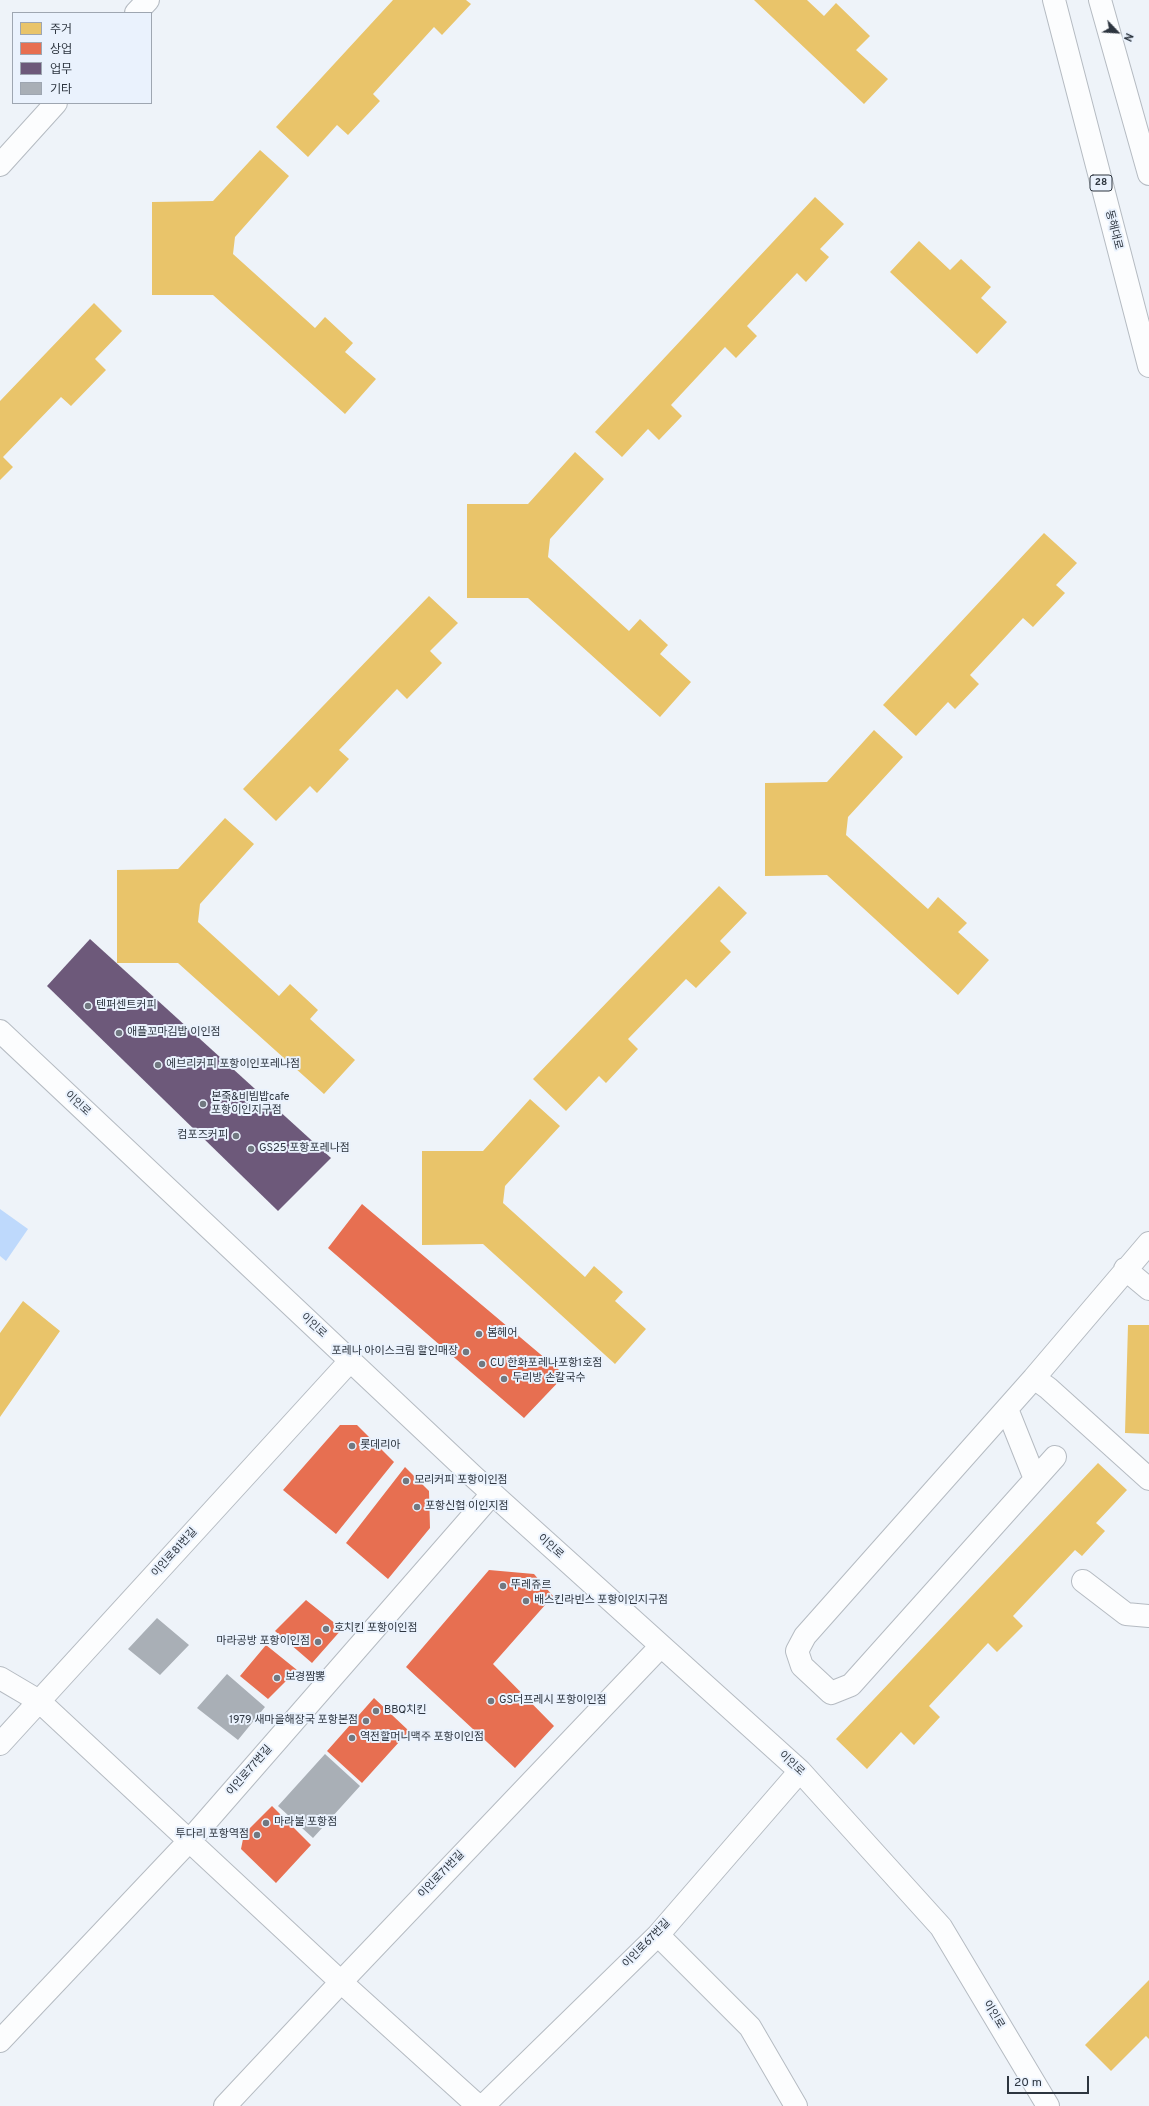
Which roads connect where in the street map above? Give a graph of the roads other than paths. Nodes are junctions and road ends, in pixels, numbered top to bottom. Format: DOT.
graph roads {
  1 [pos="148,0"];
  2 [pos="1054,0"];
  3 [pos="1100,0"];
  4 [pos="137,12"];
  5 [pos="55,104"];
  6 [pos="0,165"];
  7 [pos="1149,174"];
  8 [pos="1149,366"];
  9 [pos="0,1031"];
  10 [pos="1149,1243"];
  11 [pos="1125,1270"];
  12 [pos="1149,1289"];
  13 [pos="350,1361"];
  14 [pos="1034,1378"];
  15 [pos="1007,1408"];
  16 [pos="1055,1456"];
  17 [pos="1035,1479"];
  18 [pos="1149,1479"];
  19 [pos="492,1494"];
  20 [pos="1083,1581"];
  21 [pos="1149,1616"];
  22 [pos="661,1646"];
  23 [pos="0,1678"];
  24 [pos="39,1701"];
  25 [pos="0,1744"];
  26 [pos="800,1771"];
  27 [pos="190,1840"];
  28 [pos="658,1935"];
  29 [pos="341,1982"];
  30 [pos="0,2041"];
  31 [pos="225,2106"];
  32 [pos="478,2106"];
  33 [pos="483,2106"];
  34 [pos="796,2106"];
  35 [pos="1048,2106"];
  1 -- 4 [label="street"];
  2 -- 8 [label="street, 동해대로 / 28"];
  3 -- 7 [label="street"];
  5 -- 6 [label="street"];
  9 -- 13 [label="street, 이인로"];
  10 -- 11 [label="street"];
  11 -- 12 [label="street"];
  11 -- 14 [label="street"];
  13 -- 19 [label="street, 이인로"];
  13 -- 24 [label="street, 이인로81번길"];
  14 -- 15 [label="street"];
  14 -- 18 [label="street"];
  15 -- 17 [label="street"];
  15 -- 17 [label="street"];
  16 -- 17 [label="street"];
  19 -- 22 [label="street, 이인로"];
  19 -- 27 [label="street, 이인로77번길"];
  20 -- 21 [label="street"];
  22 -- 26 [label="street, 이인로"];
  22 -- 29 [label="street, 이인로71번길"];
  23 -- 24 [label="street"];
  24 -- 25 [label="street, 이인로81번길"];
  24 -- 27 [label="street"];
  26 -- 28 [label="street, 이인로67번길"];
  26 -- 35 [label="street, 이인로"];
  27 -- 29 [label="street"];
  27 -- 30 [label="street, 이인로77번길"];
  28 -- 33 [label="street, 이인로67번길"];
  28 -- 34 [label="street"];
  29 -- 31 [label="street, 이인로71번길"];
  29 -- 32 [label="street"];
}
